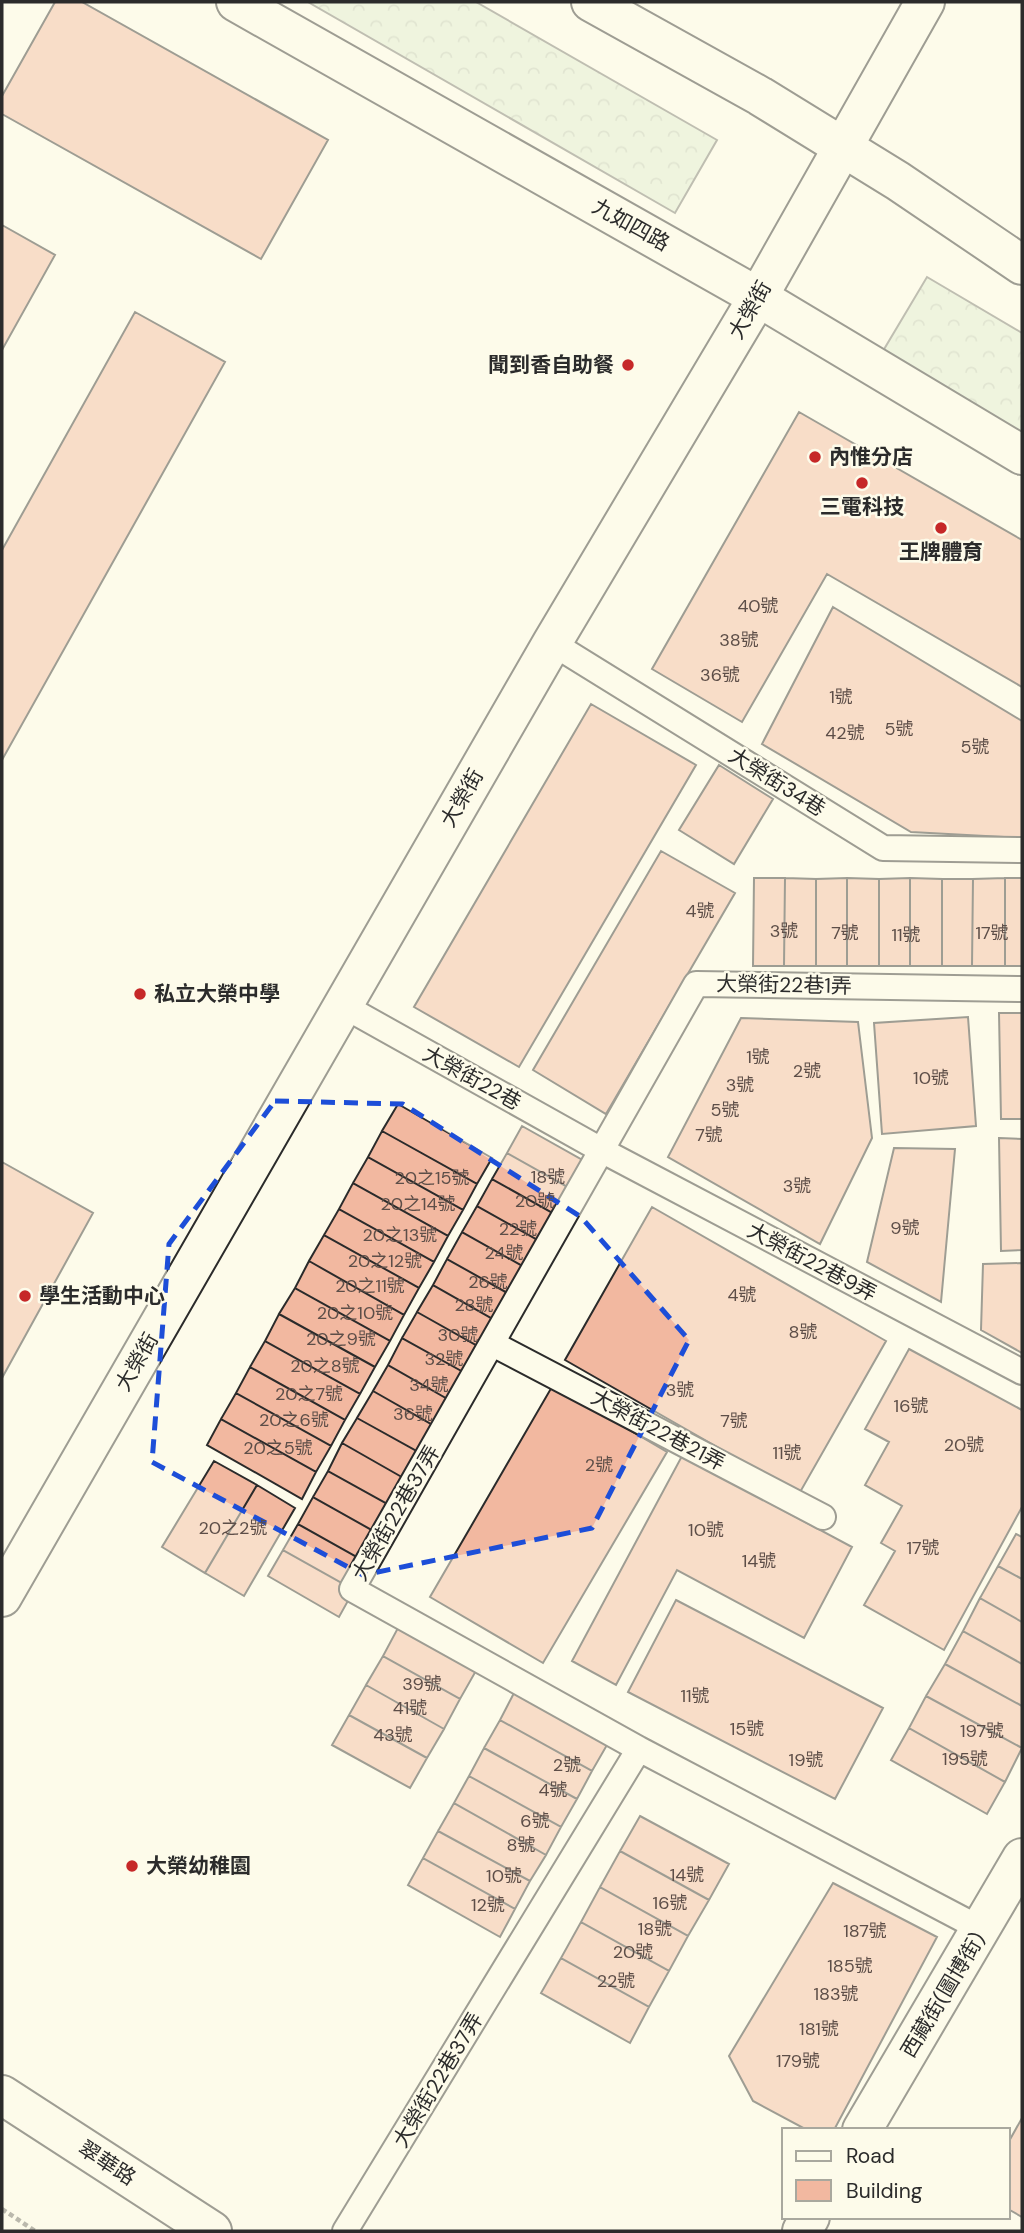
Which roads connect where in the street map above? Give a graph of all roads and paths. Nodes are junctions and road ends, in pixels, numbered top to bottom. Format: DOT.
graph roads {
  1 [pos="236,2"];
  2 [pos="591,2"];
  3 [pos="925,2"];
  4 [pos="844,149"];
  5 [pos="1022,265"];
  6 [pos="758,297"];
  7 [pos="1022,456"];
  8 [pos="552,643"];
  9 [pos="1022,850"];
  10 [pos="1022,989"];
  11 [pos="342,1005"];
  12 [pos="603,1151"];
  13 [pos="493,1343"];
  14 [pos="1022,1372"];
  15 [pos="822,1517"];
  16 [pos="2,1597"];
  17 [pos="639,1749"];
  18 [pos="1022,1858"];
  19 [pos="983,1930"];
  20 [pos="2,2095"];
  21 [pos="863,2128"];
  22 [pos="2,2209"];
  23 [pos="36,2231"];
  24 [pos="212,2231"];
  25 [pos="345,2231"];
  1 -- 6 [label="street, 九如四路"];
  2 -- 4 [label="street"];
  3 -- 4 [label="street, 大榮街"];
  4 -- 5 [label="street"];
  4 -- 6 [label="street, 大榮街"];
  6 -- 7 [label="street, 九如四路"];
  6 -- 8 [label="street, 大榮街"];
  8 -- 9 [label="lane, 大榮街34巷"];
  8 -- 11 [label="street, 大榮街"];
  10 -- 12 [label="lane, 大榮街22巷1弄"];
  11 -- 12 [label="lane, 大榮街22巷"];
  11 -- 16 [label="street, 大榮街"];
  12 -- 13 [label="lane, 大榮街22巷37弄"];
  12 -- 14 [label="lane, 大榮街22巷9弄"];
  13 -- 15 [label="lane, 大榮街22巷21弄"];
  13 -- 17 [label="lane, 大榮街22巷37弄"];
  17 -- 19 [label="lane, 大榮街22巷37弄"];
  17 -- 25 [label="lane, 大榮街22巷37弄"];
  18 -- 19 [label="street, 西藏街(圖博街)"];
  19 -- 21 [label="street, 西藏街(圖博街)"];
  20 -- 24 [label="street, 翠華路"];
  22 -- 23 [label="path"];
}
